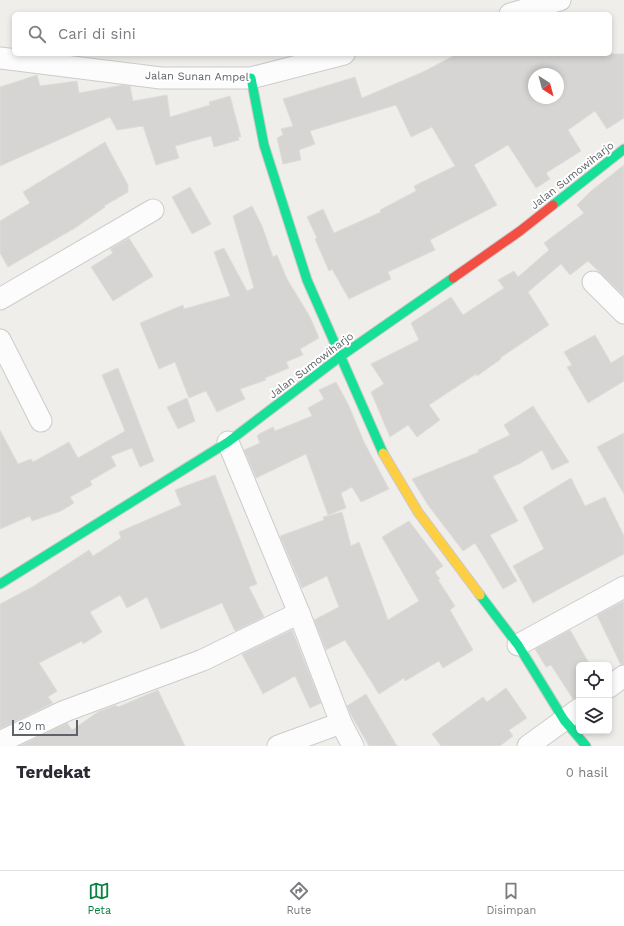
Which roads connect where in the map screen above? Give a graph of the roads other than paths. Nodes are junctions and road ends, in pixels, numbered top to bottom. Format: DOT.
graph roads {
  1 [pos="560,0"];
  2 [pos="517,12"];
  3 [pos="336,56"];
  4 [pos="0,58"];
  5 [pos="251,78"];
  6 [pos="624,149"];
  7 [pos="153,210"];
  8 [pos="594,282"];
  9 [pos="0,298"];
  10 [pos="624,313"];
  11 [pos="0,340"];
  12 [pos="341,356"];
  13 [pos="41,421"];
  14 [pos="228,442"];
  15 [pos="0,584"];
  16 [pos="624,587"];
  17 [pos="299,613"];
  18 [pos="518,645"];
  19 [pos="624,676"];
  20 [pos="612,685"];
  21 [pos="572,714"];
  22 [pos="341,723"];
  23 [pos="0,742"];
  24 [pos="278,746"];
  25 [pos="353,746"];
  26 [pos="528,746"];
  27 [pos="586,746"];
  1 -- 2 [label="street"];
  3 -- 5 [label="street, Jalan Sunan Ampel"];
  4 -- 5 [label="street, Jalan Sunan Ampel"];
  5 -- 12 [label="street"];
  6 -- 12 [label="street, Jalan Sumowiharjo"];
  7 -- 9 [label="street"];
  8 -- 10 [label="street"];
  11 -- 13 [label="street"];
  12 -- 14 [label="street, Jalan Sumowiharjo"];
  12 -- 18 [label="street"];
  14 -- 15 [label="street, Jalan Sumowiharjo"];
  14 -- 17 [label="street"];
  16 -- 18 [label="street"];
  17 -- 22 [label="street"];
  17 -- 23 [label="street"];
  18 -- 21 [label="street"];
  19 -- 20 [label="street"];
  21 -- 26 [label="street"];
  21 -- 27 [label="street"];
  22 -- 24 [label="street"];
  22 -- 25 [label="street"];
}
